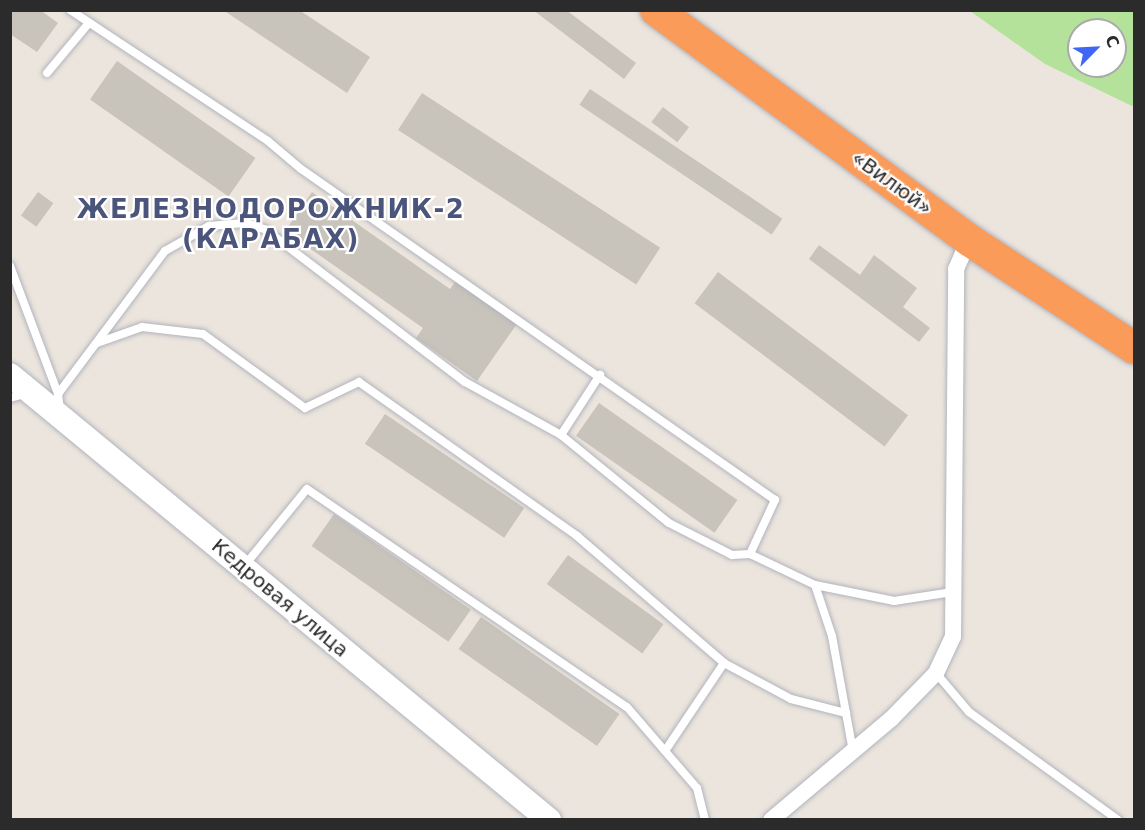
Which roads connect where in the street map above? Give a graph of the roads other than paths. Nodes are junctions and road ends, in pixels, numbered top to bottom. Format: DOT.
graph roads {
  1 [pos="70,10"];
  2 [pos="656,10"];
  3 [pos="88,24"];
  4 [pos="47,73"];
  5 [pos="969,240"];
  6 [pos="10,266"];
  7 [pos="96,343"];
  8 [pos="1134,348"];
  9 [pos="10,375"];
  10 [pos="600,375"];
  11 [pos="22,395"];
  12 [pos="59,405"];
  13 [pos="561,435"];
  14 [pos="750,554"];
  15 [pos="243,568"];
  16 [pos="815,585"];
  17 [pos="952,592"];
  18 [pos="724,663"];
  19 [pos="936,673"];
  20 [pos="846,713"];
  21 [pos="665,751"];
  22 [pos="853,752"];
  23 [pos="549,819"];
  24 [pos="705,819"];
  25 [pos="771,819"];
  26 [pos="1118,819"];
  1 -- 3 [label="lane"];
  2 -- 5 [label="highway, «Вилюй»"];
  3 -- 4 [label="lane"];
  3 -- 10 [label="lane"];
  5 -- 8 [label="highway, «Вилюй»"];
  5 -- 17 [label="street"];
  6 -- 12 [label="lane"];
  7 -- 12 [label="lane"];
  7 -- 13 [label="lane"];
  7 -- 18 [label="lane"];
  9 -- 11 [label="street, Кедровая улица"];
  10 -- 13 [label="lane"];
  10 -- 14 [label="lane"];
  11 -- 12 [label="street, Кедровая улица"];
  12 -- 15 [label="street, Кедровая улица"];
  13 -- 14 [label="lane"];
  14 -- 16 [label="lane"];
  15 -- 21 [label="lane"];
  15 -- 23 [label="street, Кедровая улица"];
  16 -- 17 [label="lane"];
  16 -- 20 [label="lane"];
  17 -- 19 [label="street"];
  18 -- 20 [label="lane"];
  18 -- 21 [label="lane"];
  19 -- 22 [label="street"];
  19 -- 26 [label="lane"];
  20 -- 22 [label="lane"];
  21 -- 24 [label="lane"];
  22 -- 25 [label="street"];
}
